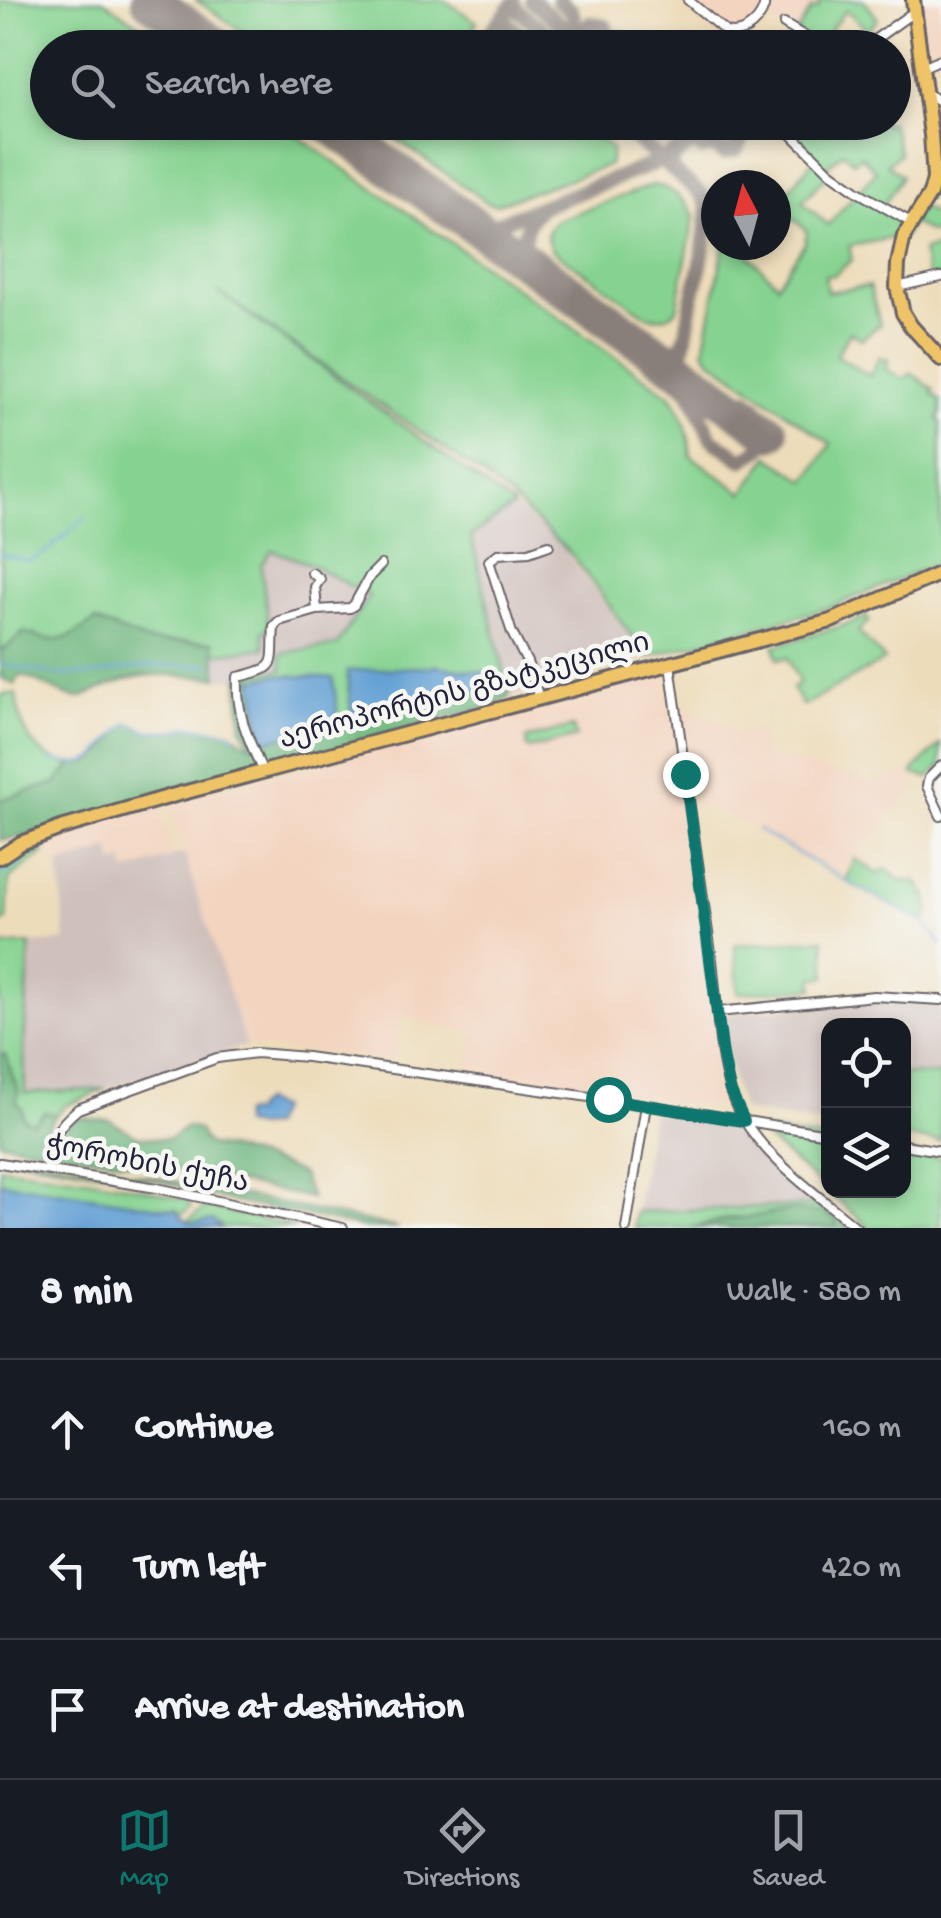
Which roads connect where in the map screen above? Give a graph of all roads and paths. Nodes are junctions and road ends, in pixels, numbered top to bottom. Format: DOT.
graph roads {
  1 [pos="688,0"];
  2 [pos="765,0"];
  3 [pos="916,4"];
  4 [pos="784,24"];
  5 [pos="724,30"];
  6 [pos="746,30"];
  7 [pos="794,30"];
  8 [pos="885,30"];
  9 [pos="941,58"];
  10 [pos="922,67"];
  11 [pos="926,93"];
  12 [pos="941,102"];
  13 [pos="796,140"];
  14 [pos="912,223"];
  15 [pos="941,278"];
  16 [pos="897,287"];
  17 [pos="941,358"];
  18 [pos="549,546"];
  19 [pos="381,565"];
  20 [pos="312,573"];
  21 [pos="941,573"];
  22 [pos="317,610"];
  23 [pos="670,664"];
  24 [pos="539,698"];
  25 [pos="941,766"];
  26 [pos="263,772"];
  27 [pos="941,816"];
  28 [pos="21,843"];
  29 [pos="0,846"];
  30 [pos="0,857"];
  31 [pos="941,1000"];
  32 [pos="718,1012"];
  33 [pos="646,1104"];
  34 [pos="744,1121"];
  35 [pos="821,1133"];
  36 [pos="911,1146"];
  37 [pos="941,1150"];
  38 [pos="0,1162"];
  39 [pos="47,1168"];
  40 [pos="343,1228"];
  41 [pos="626,1228"];
  42 [pos="858,1228"];
  1 -- 5 [label="street"];
  2 -- 6 [label="street"];
  3 -- 8 [label="street"];
  3 -- 10 [label="highway"];
  4 -- 7 [label="street"];
  9 -- 10 [label="street"];
  10 -- 11 [label="highway"];
  11 -- 12 [label="street"];
  11 -- 14 [label="highway"];
  13 -- 14 [label="street"];
  14 -- 16 [label="highway"];
  15 -- 16 [label="street"];
  16 -- 17 [label="highway"];
  18 -- 24 [label="street"];
  19 -- 22 [label="street"];
  20 -- 22 [label="street"];
  21 -- 23 [label="highway, აეროპორტის გზატკეცილი"];
  22 -- 26 [label="street"];
  23 -- 24 [label="highway, აეროპორტის გზატკეცილი"];
  23 -- 32 [label="street"];
  24 -- 26 [label="highway, აეროპორტის გზატკეცილი"];
  25 -- 27 [label="street"];
  26 -- 28 [label="highway, აეროპორტის გზატკეცილი"];
  28 -- 29 [label="street"];
  28 -- 30 [label="highway, აეროპორტის გზატკეცილი"];
  31 -- 32 [label="street"];
  32 -- 34 [label="street"];
  33 -- 34 [label="street"];
  33 -- 39 [label="street"];
  33 -- 41 [label="street"];
  34 -- 35 [label="street"];
  34 -- 42 [label="street"];
  36 -- 37 [label="street"];
  38 -- 39 [label="street, ჭოროხის ქუჩა"];
  39 -- 40 [label="street, ჭოროხის ქუჩა"];
}
